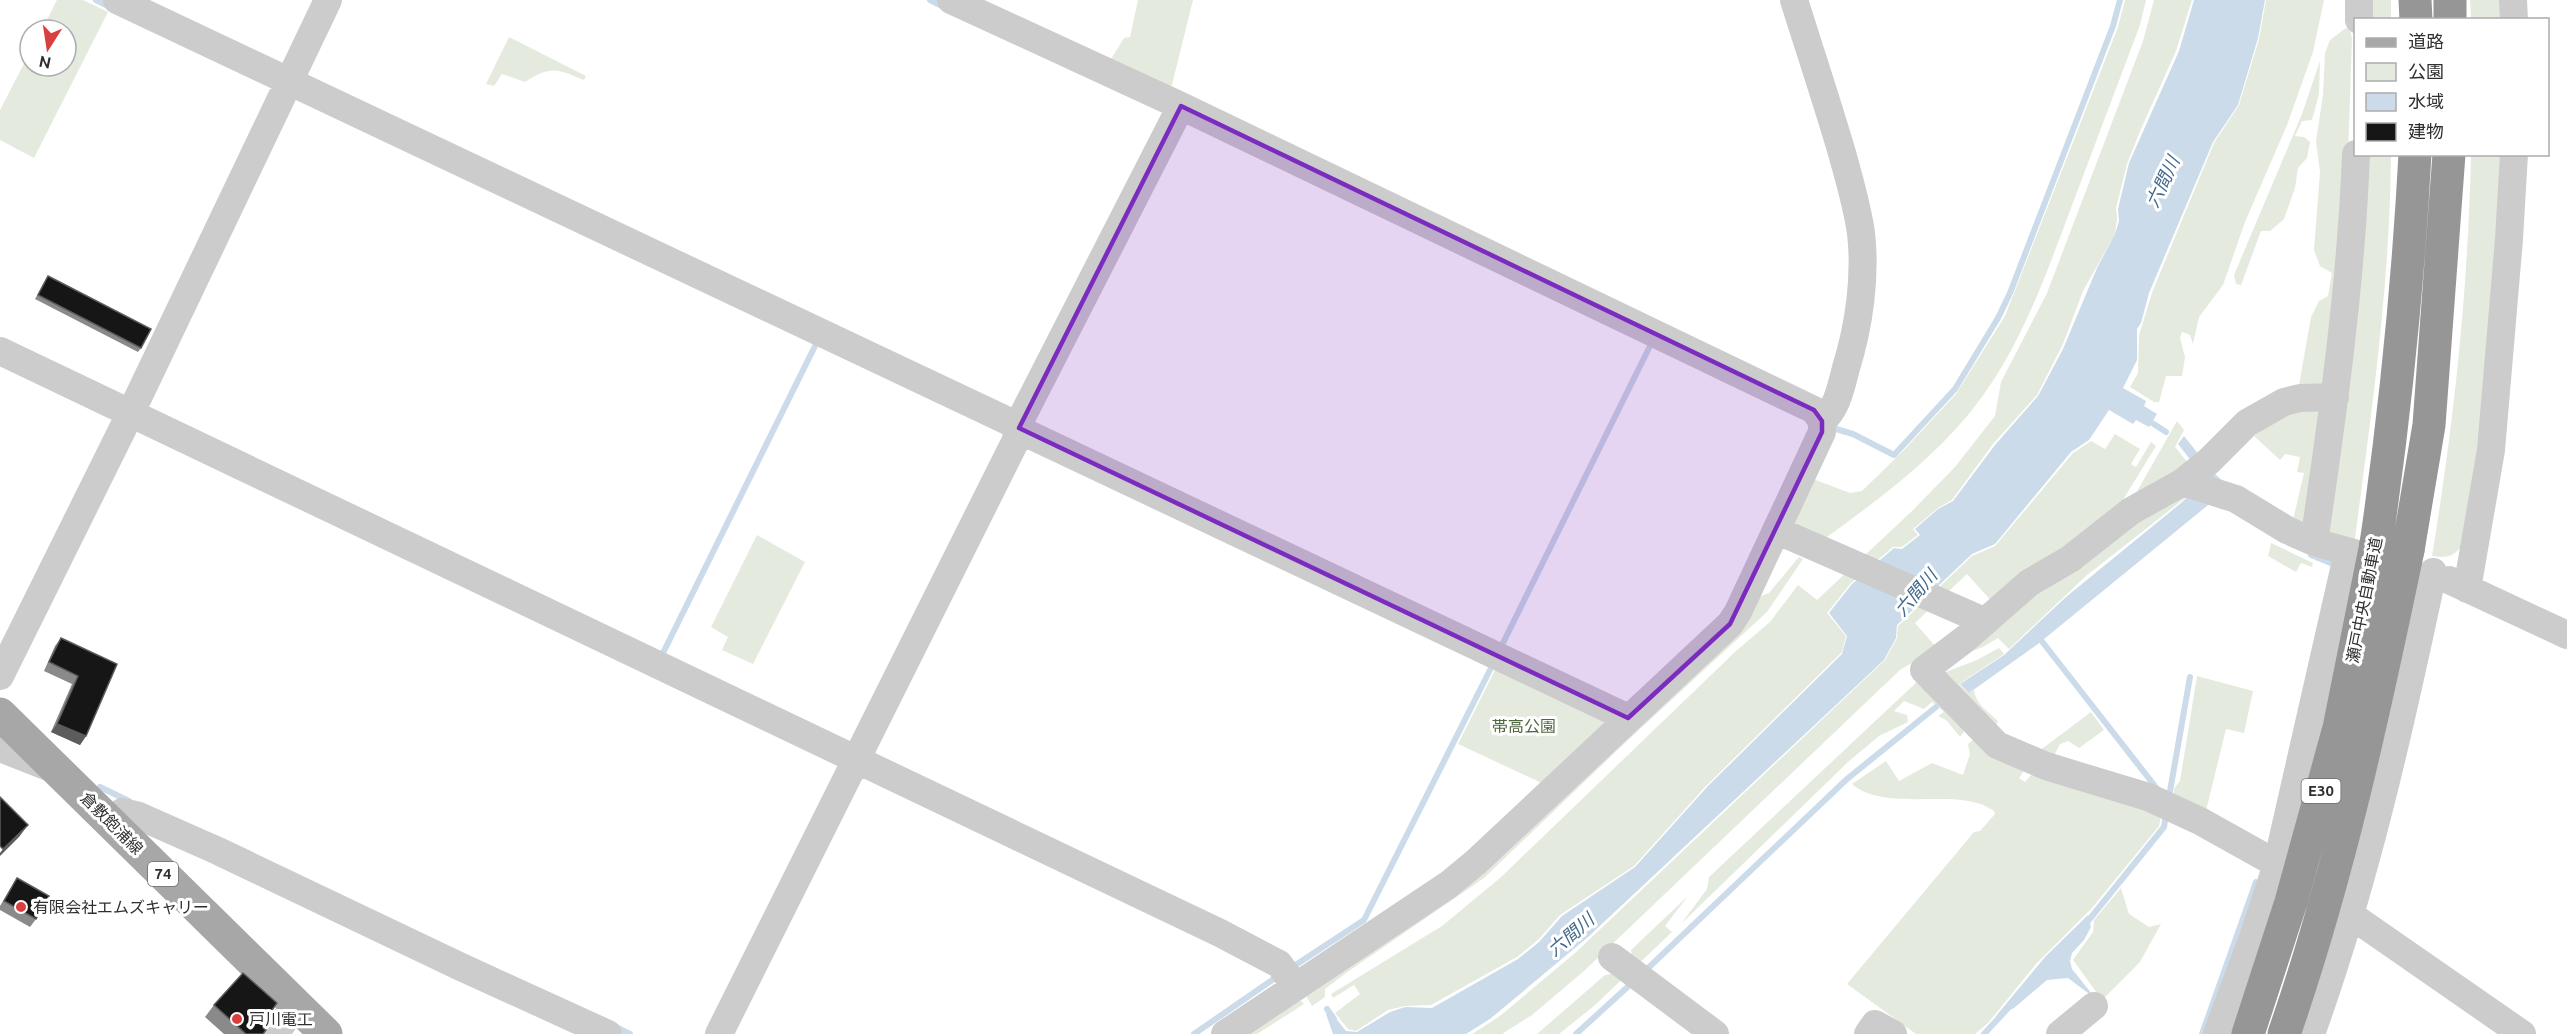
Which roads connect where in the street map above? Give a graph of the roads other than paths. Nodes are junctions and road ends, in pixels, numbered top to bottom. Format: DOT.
graph roads {
  1 [pos="117,0"];
  2 [pos="328,0"];
  3 [pos="951,0"];
  4 [pos="1794,0"];
  5 [pos="2359,0"];
  6 [pos="2415,0"];
  7 [pos="2450,0"];
  8 [pos="2513,0"];
  9 [pos="2359,18"];
  10 [pos="2416,18"];
  11 [pos="2450,18"];
  12 [pos="2514,18"];
  13 [pos="286,88"];
  14 [pos="1177,113"];
  15 [pos="2356,156"];
  16 [pos="2415,156"];
  17 [pos="2449,156"];
  18 [pos="2514,156"];
  19 [pos="0,351"];
  20 [pos="2335,397"];
  21 [pos="133,408"];
  22 [pos="1822,422"];
  23 [pos="1019,428"];
  24 [pos="2196,475"];
  25 [pos="1776,530"];
  26 [pos="2314,542"];
  27 [pos="2353,558"];
  28 [pos="2431,583"];
  29 [pos="2467,589"];
  30 [pos="1977,618"];
  31 [pos="2567,635"];
  32 [pos="0,676"];
  33 [pos="0,714"];
  34 [pos="1628,718"];
  35 [pos="0,748"];
  36 [pos="859,755"];
  37 [pos="59,771"];
  38 [pos="111,822"];
  39 [pos="2277,864"];
  40 [pos="2351,915"];
  41 [pos="1620,963"];
  42 [pos="1288,977"];
  43 [pos="296,1004"];
  44 [pos="2094,1006"];
  45 [pos="275,1034"];
  46 [pos="326,1034"];
  47 [pos="608,1034"];
  48 [pos="719,1034"];
  49 [pos="1225,1034"];
  50 [pos="1714,1034"];
  51 [pos="1868,1034"];
  52 [pos="1893,1034"];
  53 [pos="2060,1034"];
  54 [pos="2217,1034"];
  55 [pos="2248,1034"];
  56 [pos="2284,1034"];
  57 [pos="2311,1034"];
  58 [pos="2522,1034"];
  1 -- 13 [label="street"];
  2 -- 13 [label="street"];
  3 -- 14 [label="street"];
  4 -- 22 [label="street"];
  5 -- 9 [label="street"];
  6 -- 10 [label="highway"];
  7 -- 11 [label="highway"];
  8 -- 12 [label="street"];
  13 -- 21 [label="street"];
  13 -- 23 [label="street"];
  14 -- 22 [label="street"];
  14 -- 23 [label="street"];
  15 -- 20 [label="street"];
  16 -- 27 [label="highway, 瀬戸中央自動車道 / E30"];
  17 -- 56 [label="highway, 瀬戸中央自動車道 / E30, bridge"];
  18 -- 29 [label="street"];
  19 -- 21 [label="street"];
  20 -- 24 [label="street"];
  20 -- 26 [label="street"];
  21 -- 32 [label="street"];
  21 -- 36 [label="street"];
  22 -- 25 [label="street"];
  23 -- 34 [label="street"];
  23 -- 36 [label="street"];
  24 -- 26 [label="street"];
  24 -- 30 [label="street"];
  25 -- 30 [label="street"];
  25 -- 34 [label="street"];
  26 -- 27 [label="street"];
  27 -- 28 [label="street"];
  27 -- 39 [label="street"];
  27 -- 55 [label="highway, 瀬戸中央自動車道 / E30, bridge"];
  28 -- 29 [label="street"];
  28 -- 40 [label="street"];
  29 -- 31 [label="street"];
  30 -- 39 [label="street"];
  33 -- 37 [label="main road, 倉敷飽浦線 / 74"];
  34 -- 42 [label="street"];
  35 -- 37 [label="street"];
  36 -- 42 [label="street"];
  36 -- 48 [label="street"];
  37 -- 38 [label="main road, 倉敷飽浦線 / 74"];
  38 -- 43 [label="main road, 倉敷飽浦線 / 74"];
  38 -- 47 [label="street"];
  39 -- 40 [label="street"];
  39 -- 54 [label="street"];
  40 -- 57 [label="street"];
  40 -- 58 [label="street"];
  41 -- 50 [label="street"];
  42 -- 49 [label="street"];
  43 -- 45 [label="street"];
  43 -- 46 [label="main road, 倉敷飽浦線 / 74"];
  44 -- 53 [label="street"];
  51 -- 52 [label="street"];
}
